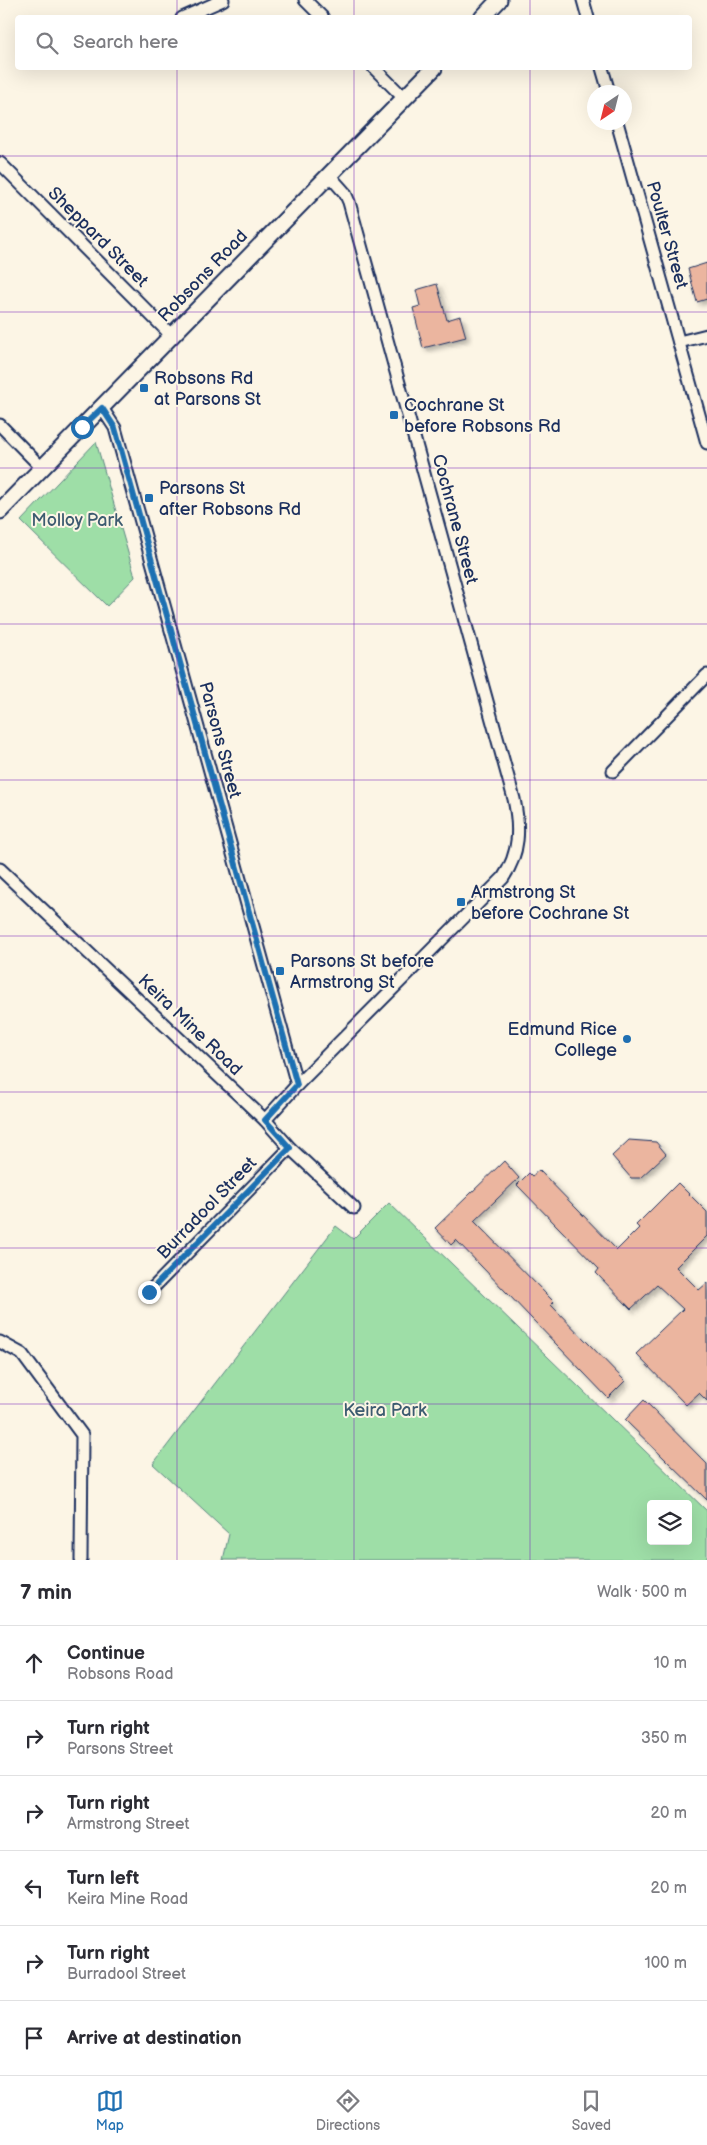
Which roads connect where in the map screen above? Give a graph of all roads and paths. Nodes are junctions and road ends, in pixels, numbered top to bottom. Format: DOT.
graph roads {
  1 [pos="223,0"];
  2 [pos="306,0"];
  3 [pos="499,0"];
  4 [pos="583,0"];
  5 [pos="189,15"];
  6 [pos="320,15"];
  7 [pos="485,15"];
  8 [pos="587,15"];
  9 [pos="376,70"];
  10 [pos="432,70"];
  11 [pos="603,70"];
  12 [pos="607,85"];
  13 [pos="404,98"];
  14 [pos="619,130"];
  15 [pos="0,163"];
  16 [pos="329,175"];
  17 [pos="707,335"];
  18 [pos="172,336"];
  19 [pos="679,342"];
  20 [pos="102,408"];
  21 [pos="0,425"];
  22 [pos="707,443"];
  23 [pos="42,468"];
  24 [pos="0,511"];
  25 [pos="707,675"];
  26 [pos="613,771"];
  27 [pos="0,869"];
  28 [pos="297,1085"];
  29 [pos="265,1120"];
  30 [pos="290,1148"];
  31 [pos="354,1208"];
  32 [pos="149,1292"];
  33 [pos="0,1342"];
  34 [pos="81,1560"];
  1 -- 5 [label="street"];
  2 -- 6 [label="street"];
  3 -- 7 [label="main road"];
  4 -- 8 [label="street"];
  9 -- 13 [label="street"];
  10 -- 13 [label="main road, Robsons Road"];
  11 -- 12 [label="street"];
  13 -- 16 [label="main road, Robsons Road"];
  14 -- 19 [label="street, Poulter Street"];
  15 -- 18 [label="street, Sheppard Street"];
  16 -- 18 [label="main road, Robsons Road"];
  16 -- 28 [label="street, Cochrane Street"];
  17 -- 19 [label="street"];
  18 -- 20 [label="main road, Robsons Road"];
  19 -- 22 [label="street, Poulter Street"];
  20 -- 23 [label="main road, Robsons Road"];
  20 -- 28 [label="street, Parsons Street"];
  21 -- 23 [label="street"];
  23 -- 24 [label="main road, Robsons Road"];
  25 -- 26 [label="street"];
  27 -- 29 [label="street, Keira Mine Road"];
  28 -- 29 [label="street, Cochrane Street"];
  29 -- 30 [label="street, Keira Mine Road"];
  30 -- 31 [label="street, Keira Mine Road"];
  30 -- 32 [label="street, Burradool Street"];
  33 -- 34 [label="street"];
}
